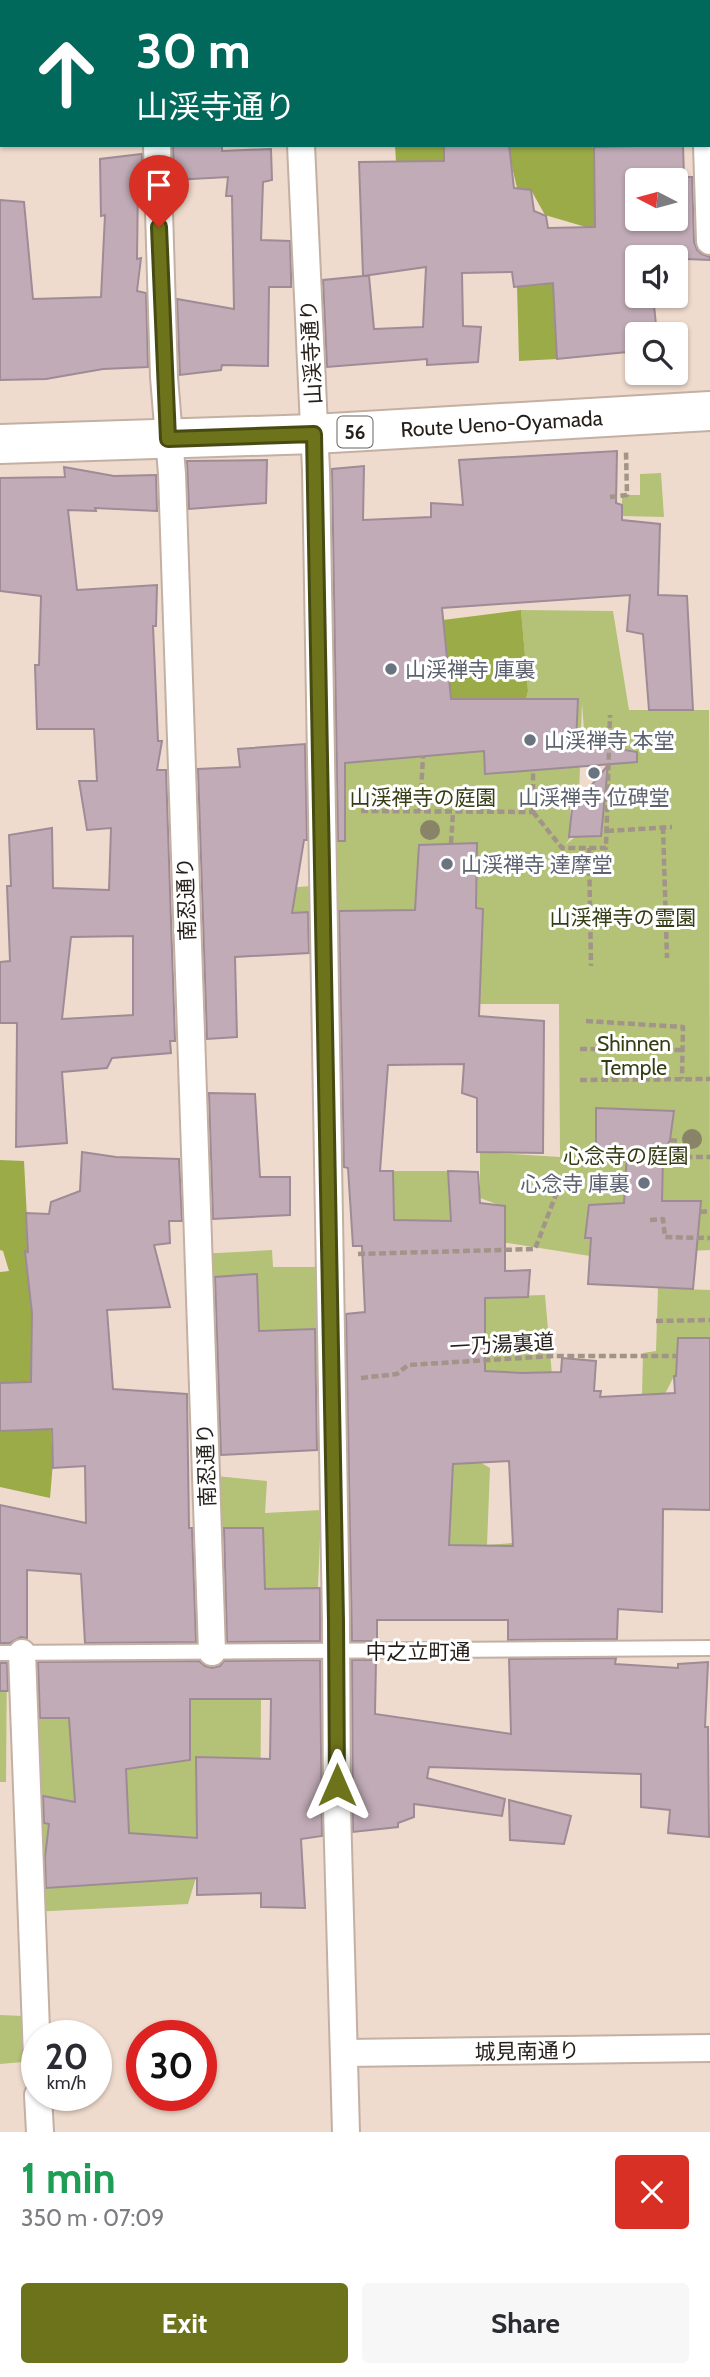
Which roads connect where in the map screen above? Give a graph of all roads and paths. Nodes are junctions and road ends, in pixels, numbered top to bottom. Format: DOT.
graph roads {
  1 [pos="157,147"];
  2 [pos="302,147"];
  3 [pos="707,147"];
  4 [pos="710,241"];
  5 [pos="710,411"];
  6 [pos="314,434"];
  7 [pos="168,439"];
  8 [pos="0,444"];
  9 [pos="626,451"];
  10 [pos="610,497"];
  11 [pos="610,715"];
  12 [pos="423,756"];
  13 [pos="533,770"];
  14 [pos="361,811"];
  15 [pos="420,811"];
  16 [pos="453,812"];
  17 [pos="533,812"];
  18 [pos="663,827"];
  19 [pos="672,827"];
  20 [pos="607,831"];
  21 [pos="451,843"];
  22 [pos="589,848"];
  23 [pos="667,958"];
  24 [pos="591,966"];
  25 [pos="586,1021"];
  26 [pos="580,1049"];
  27 [pos="682,1050"];
  28 [pos="682,1079"];
  29 [pos="710,1079"];
  30 [pos="580,1080"];
  31 [pos="670,1140"];
  32 [pos="710,1157"];
  33 [pos="560,1184"];
  34 [pos="710,1211"];
  35 [pos="700,1212"];
  36 [pos="650,1220"];
  37 [pos="710,1238"];
  38 [pos="329,1254"];
  39 [pos="710,1320"];
  40 [pos="656,1321"];
  41 [pos="677,1356"];
  42 [pos="332,1381"];
  43 [pos="710,1648"];
  44 [pos="336,1651"];
  45 [pos="212,1652"];
  46 [pos="11,1653"];
  47 [pos="35,2020"];
  48 [pos="710,2048"];
  49 [pos="345,2053"];
  50 [pos="39,2111"];
  51 [pos="40,2132"];
  52 [pos="346,2132"];
  1 -- 7 [label="street, 南忍通り"];
  2 -- 6 [label="street, 山渓寺通り"];
  3 -- 4 [label="street"];
  5 -- 6 [label="main road, Route Ueno-Oyamada / 56"];
  6 -- 7 [label="main road, Route Ueno-Oyamada / 56"];
  6 -- 38 [label="street, 山渓寺通り"];
  7 -- 8 [label="main road, Route Ueno-Oyamada / 56"];
  7 -- 45 [label="street, 南忍通り"];
  9 -- 10 [label="path"];
  11 -- 20 [label="path"];
  12 -- 15 [label="path"];
  13 -- 17 [label="path"];
  14 -- 15 [label="path"];
  15 -- 16 [label="path"];
  16 -- 17 [label="path"];
  16 -- 21 [label="path"];
  17 -- 22 [label="path"];
  18 -- 19 [label="path"];
  18 -- 20 [label="path"];
  18 -- 23 [label="path"];
  20 -- 22 [label="path"];
  22 -- 24 [label="path"];
  25 -- 27 [label="path"];
  26 -- 27 [label="path"];
  27 -- 28 [label="path"];
  28 -- 29 [label="path"];
  28 -- 30 [label="path"];
  31 -- 32 [label="path"];
  33 -- 38 [label="path"];
  34 -- 35 [label="path"];
  36 -- 37 [label="path"];
  38 -- 42 [label="street, 山渓寺通り"];
  39 -- 40 [label="path"];
  41 -- 42 [label="path, 一乃湯裏道"];
  42 -- 44 [label="street, 山渓寺通り"];
  43 -- 44 [label="lane, 中之立町通"];
  44 -- 45 [label="lane, 中之立町通"];
  44 -- 49 [label="street, 山渓寺通り"];
  45 -- 46 [label="lane, 中之立町通"];
  46 -- 47 [label="street"];
  48 -- 49 [label="street, 城見南通り"];
  49 -- 52 [label="street, 山渓寺通り"];
  50 -- 51 [label="street"];
}
